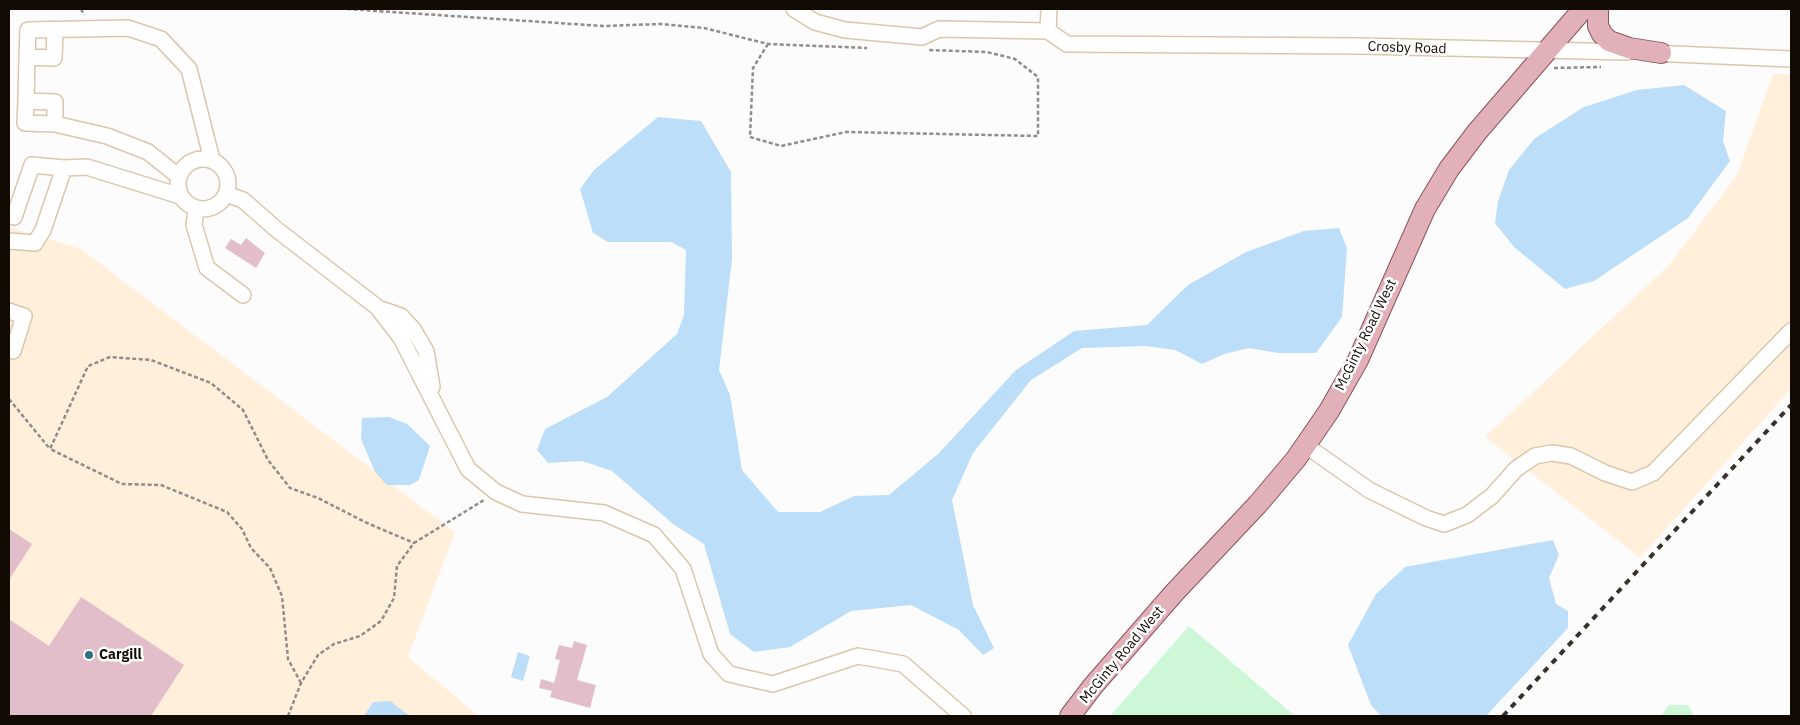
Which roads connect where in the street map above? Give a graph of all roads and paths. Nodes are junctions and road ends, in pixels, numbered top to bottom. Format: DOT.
graph roads {
  1 [pos="347,9"];
  2 [pos="794,9"];
  3 [pos="1049,9"];
  4 [pos="1584,9"];
  5 [pos="1598,9"];
  6 [pos="55,31"];
  7 [pos="1048,31"];
  8 [pos="768,44"];
  9 [pos="868,48"];
  10 [pos="928,50"];
  11 [pos="1550,50"];
  12 [pos="1662,53"];
  13 [pos="27,57"];
  14 [pos="1791,59"];
  15 [pos="26,101"];
  16 [pos="55,124"];
  17 [pos="212,160"];
  18 [pos="64,168"];
  19 [pos="175,188"];
  20 [pos="226,194"];
  21 [pos="196,209"];
  22 [pos="14,218"];
  23 [pos="9,241"];
  24 [pos="243,295"];
  25 [pos="9,310"];
  26 [pos="1791,331"];
  27 [pos="9,350"];
  28 [pos="9,399"];
  29 [pos="1305,445"];
  30 [pos="50,449"];
  31 [pos="496,492"];
  32 [pos="414,543"];
  33 [pos="301,683"];
  34 [pos="288,716"];
  35 [pos="963,716"];
  36 [pos="1070,716"];
  1 -- 8 [label="path"];
  2 -- 7 [label="street"];
  3 -- 7 [label="street"];
  4 -- 11 [label="main road, McGinty Road West"];
  5 -- 12 [label="main road"];
  6 -- 13 [label="street"];
  6 -- 13 [label="street"];
  6 -- 17 [label="street"];
  7 -- 11 [label="street, Crosby Road"];
  8 -- 9 [label="path"];
  8 -- 10 [label="path"];
  11 -- 12 [label="street, Crosby Road"];
  11 -- 29 [label="main road, McGinty Road West"];
  12 -- 14 [label="street, Crosby Road"];
  13 -- 15 [label="street"];
  15 -- 16 [label="street"];
  15 -- 16 [label="street"];
  16 -- 19 [label="street"];
  17 -- 19 [label="street"];
  17 -- 20 [label="street"];
  18 -- 19 [label="street"];
  18 -- 22 [label="street"];
  18 -- 23 [label="street"];
  19 -- 21 [label="street"];
  20 -- 21 [label="street"];
  20 -- 31 [label="street"];
  21 -- 24 [label="street"];
  25 -- 27 [label="street"];
  26 -- 29 [label="street"];
  28 -- 30 [label="path"];
  29 -- 36 [label="main road, McGinty Road West"];
  30 -- 32 [label="path"];
  30 -- 33 [label="path"];
  31 -- 32 [label="path"];
  31 -- 35 [label="street"];
  32 -- 33 [label="path"];
  33 -- 34 [label="path"];
}
